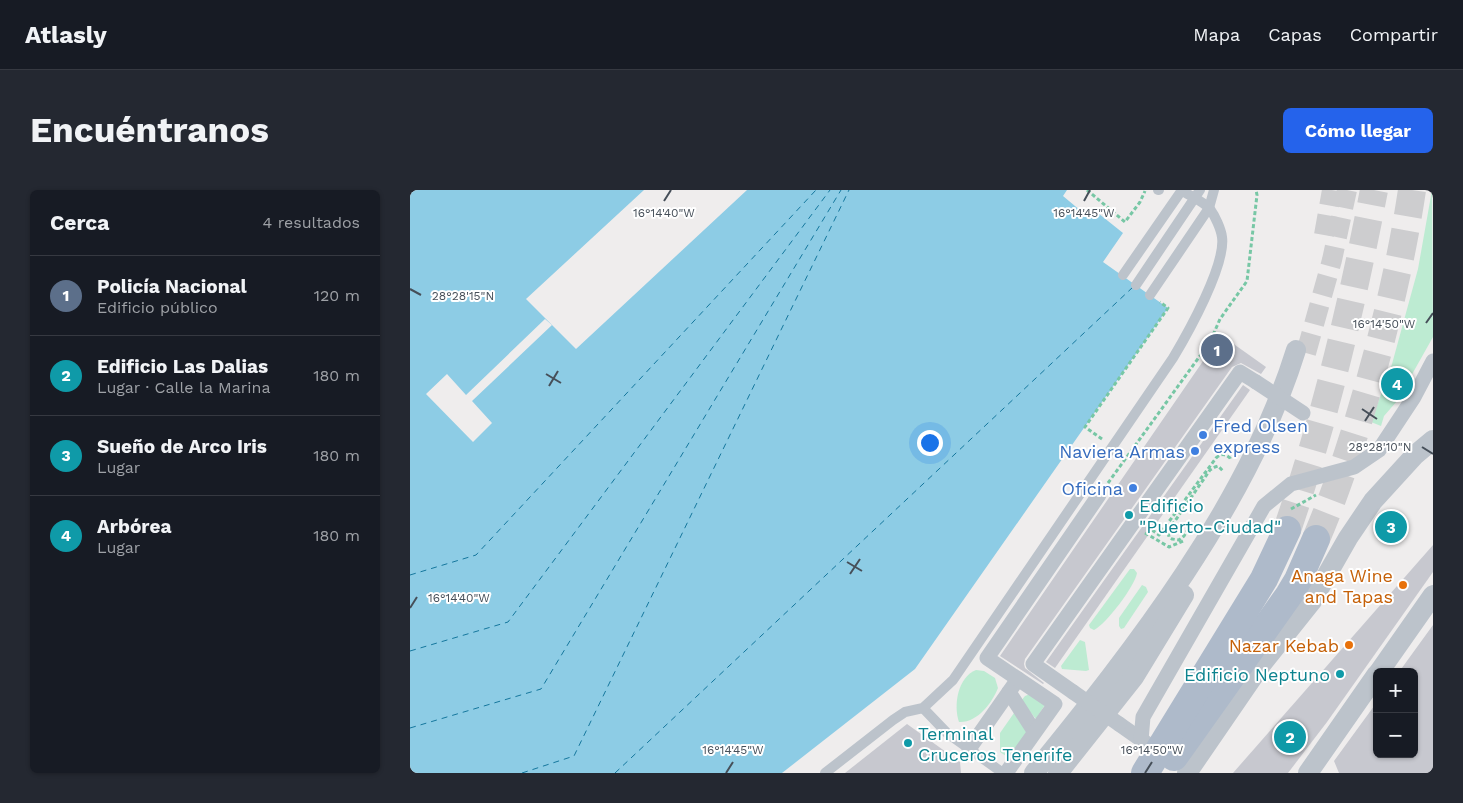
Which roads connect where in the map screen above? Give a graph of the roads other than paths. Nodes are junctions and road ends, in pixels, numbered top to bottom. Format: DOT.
graph roads {
  1 [pos="1181,190"];
  2 [pos="1214,190"];
  3 [pos="1197,194"];
  4 [pos="1209,208"];
  5 [pos="1123,276"];
  6 [pos="1136,285"];
  7 [pos="1150,295"];
  8 [pos="1433,360"];
  9 [pos="1303,414"];
  10 [pos="1433,440"];
  11 [pos="1099,495"];
  12 [pos="1287,530"];
  13 [pos="1316,539"];
  14 [pos="1433,595"];
  15 [pos="1382,668"];
  16 [pos="1018,679"];
  17 [pos="1373,680"];
  18 [pos="1009,692"];
  19 [pos="922,708"];
  20 [pos="1034,731"];
  21 [pos="969,749"];
  22 [pos="825,773"];
  23 [pos="1005,773"];
  24 [pos="1034,773"];
  25 [pos="1058,773"];
  26 [pos="1145,773"];
  27 [pos="1164,773"];
  28 [pos="1187,773"];
  29 [pos="1308,773"];
  1 -- 3 [label="lane"];
  1 -- 5 [label="lane"];
  2 -- 4 [label="lane"];
  3 -- 4 [label="lane"];
  3 -- 6 [label="lane"];
  4 -- 7 [label="lane"];
  4 -- 19 [label="lane"];
  8 -- 9 [label="street, bridge"];
  10 -- 28 [label="street"];
  11 -- 16 [label="street"];
  12 -- 26 [label="main road"];
  13 -- 27 [label="main road"];
  14 -- 15 [label="street"];
  16 -- 18 [label="street"];
  16 -- 20 [label="street"];
  17 -- 29 [label="street"];
  18 -- 20 [label="street"];
  18 -- 21 [label="street"];
  19 -- 21 [label="lane"];
  19 -- 22 [label="lane"];
  20 -- 23 [label="street"];
  21 -- 23 [label="lane"];
  24 -- 25 [label="street"];
}
